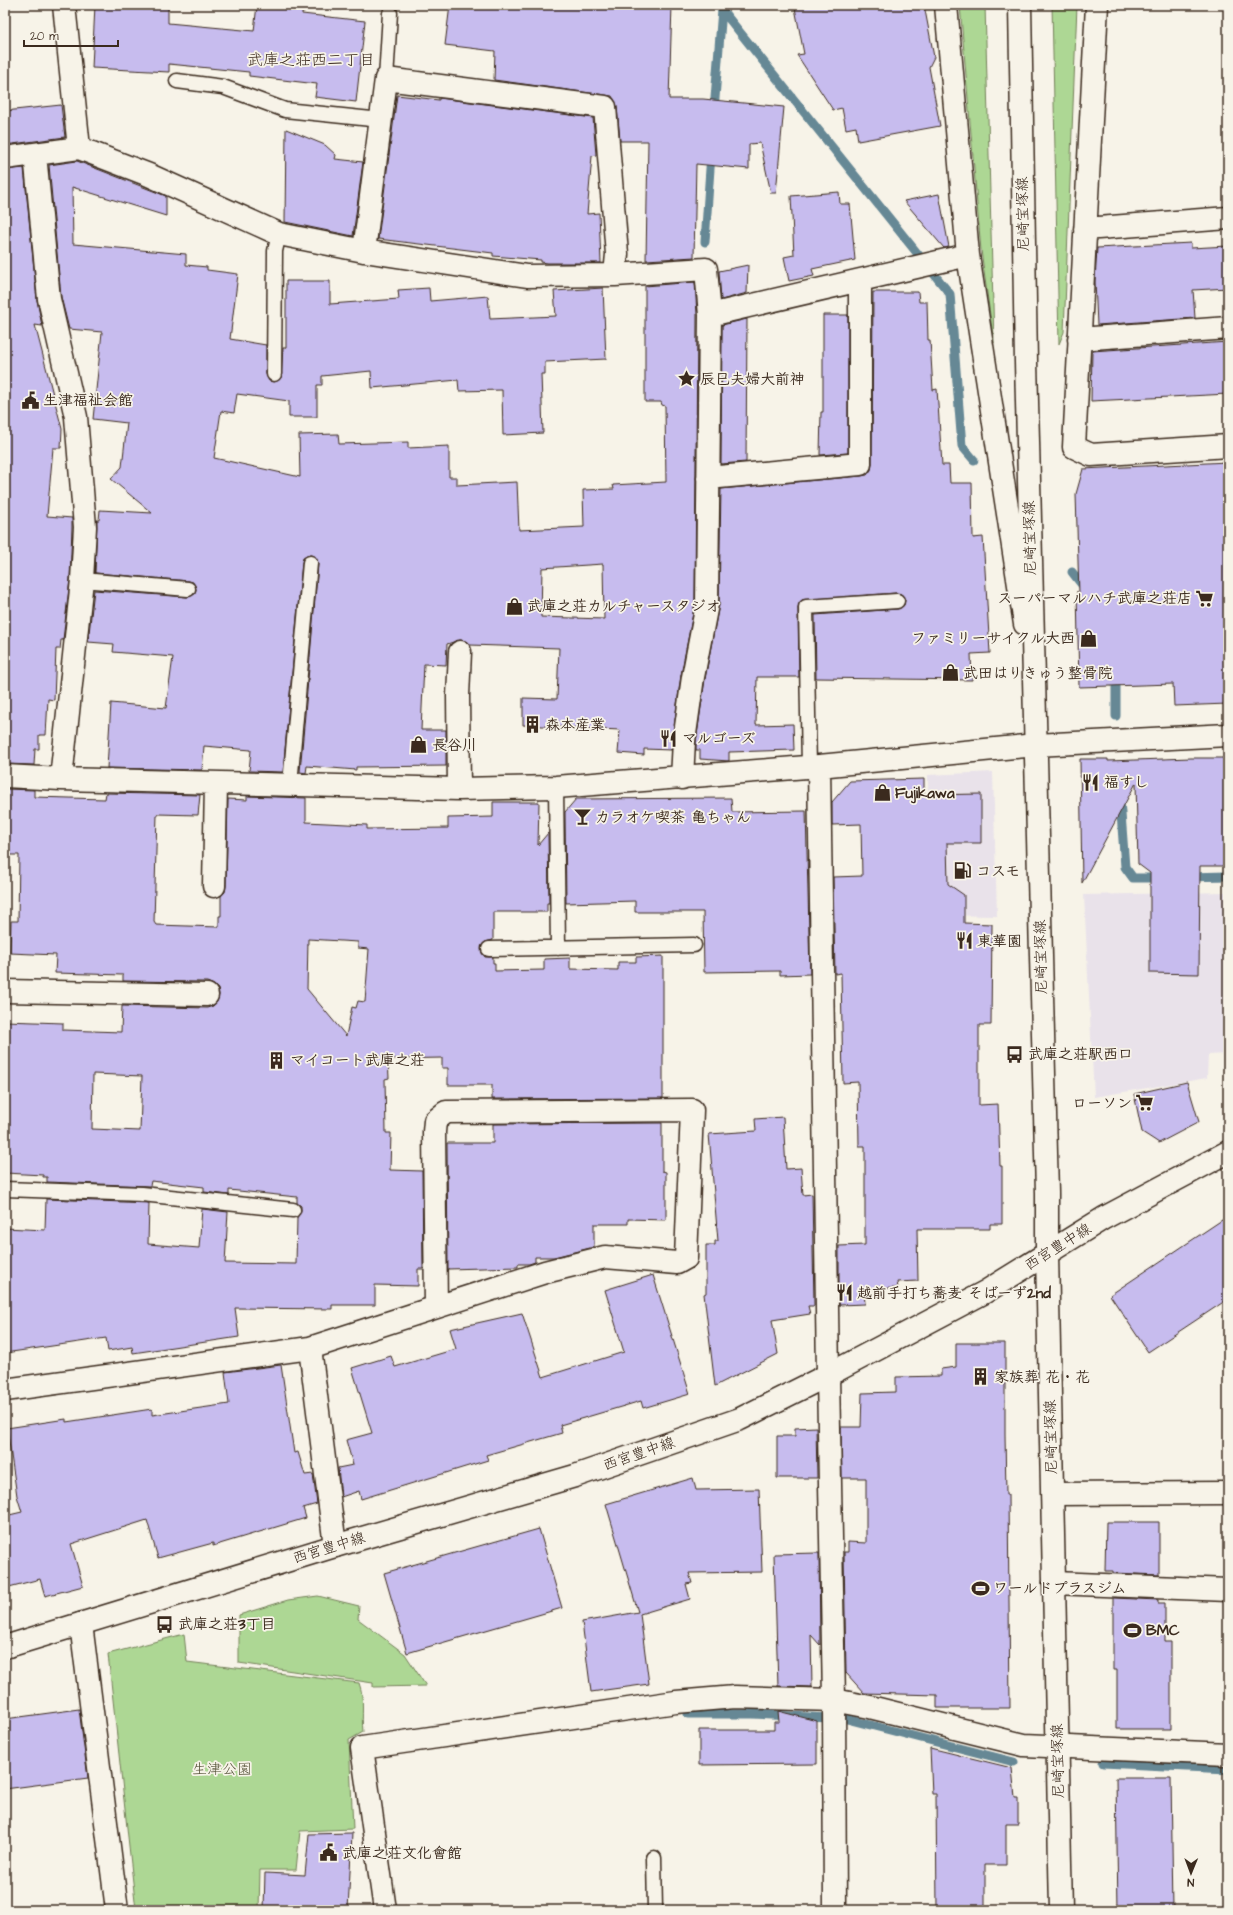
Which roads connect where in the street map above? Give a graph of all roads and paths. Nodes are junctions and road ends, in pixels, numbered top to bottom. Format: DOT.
graph roads {
  1 [pos="64,5"];
  2 [pos="946,5"];
  3 [pos="1020,5"];
  4 [pos="1097,5"];
  5 [pos="390,13"];
  6 [pos="386,78"];
  7 [pos="176,81"];
  8 [pos="381,120"];
  9 [pos="79,148"];
  10 [pos="35,154"];
  11 [pos="5,158"];
  12 [pos="1228,218"];
  13 [pos="1084,229"];
  14 [pos="279,234"];
  15 [pos="364,252"];
  16 [pos="968,255"];
  17 [pos="615,275"];
  18 [pos="860,281"];
  19 [pos="710,316"];
  20 [pos="1228,328"];
  21 [pos="1079,339"];
  22 [pos="274,374"];
  23 [pos="1228,446"];
  24 [pos="708,478"];
  25 [pos="310,563"];
  26 [pos="82,580"];
  27 [pos="188,589"];
  28 [pos="898,601"];
  29 [pos="460,652"];
  30 [pos="1033,667"];
  31 [pos="1228,735"];
  32 [pos="1036,745"];
  33 [pos="814,767"];
  34 [pos="5,776"];
  35 [pos="682,778"];
  36 [pos="61,779"];
  37 [pos="216,784"];
  38 [pos="290,784"];
  39 [pos="556,787"];
  40 [pos="458,789"];
  41 [pos="214,886"];
  42 [pos="694,945"];
  43 [pos="558,948"];
  44 [pos="489,949"];
  45 [pos="5,991"];
  46 [pos="207,995"];
  47 [pos="1228,1152"];
  48 [pos="5,1189"];
  49 [pos="293,1210"];
  50 [pos="1047,1254"];
  51 [pos="436,1307"];
  52 [pos="310,1348"];
  53 [pos="828,1375"];
  54 [pos="5,1390"];
  55 [pos="1228,1493"];
  56 [pos="1053,1494"];
  57 [pos="335,1546"];
  58 [pos="1054,1584"];
  59 [pos="1228,1590"];
  60 [pos="81,1624"];
  61 [pos="5,1647"];
  62 [pos="834,1712"];
  63 [pos="1058,1748"];
  64 [pos="1228,1754"];
  65 [pos="654,1858"];
  66 [pos="117,1910"];
  67 [pos="384,1910"];
  68 [pos="655,1910"];
  69 [pos="835,1910"];
  70 [pos="1061,1910"];
  1 -- 9 [label="street"];
  2 -- 16 [label="street"];
  3 -- 30 [label="street, 尼崎宝塚線"];
  4 -- 13 [label="street"];
  5 -- 6 [label="lane"];
  6 -- 8 [label="street"];
  6 -- 17 [label="street"];
  7 -- 8 [label="lane"];
  8 -- 15 [label="street"];
  9 -- 10 [label="street"];
  9 -- 14 [label="street"];
  10 -- 11 [label="street"];
  10 -- 26 [label="street"];
  12 -- 13 [label="street"];
  13 -- 21 [label="street"];
  14 -- 15 [label="street"];
  14 -- 22 [label="lane"];
  15 -- 17 [label="street"];
  16 -- 18 [label="street"];
  16 -- 30 [label="street"];
  17 -- 19 [label="street"];
  18 -- 19 [label="street"];
  18 -- 24 [label="street"];
  19 -- 24 [label="street"];
  20 -- 21 [label="street"];
  21 -- 23 [label="street"];
  24 -- 35 [label="street"];
  25 -- 38 [label="lane"];
  26 -- 27 [label="lane"];
  26 -- 36 [label="street"];
  28 -- 33 [label="lane"];
  29 -- 40 [label="street"];
  30 -- 32 [label="street, 尼崎宝塚線"];
  31 -- 32 [label="street"];
  32 -- 33 [label="street"];
  32 -- 50 [label="street, 尼崎宝塚線"];
  33 -- 35 [label="street"];
  33 -- 53 [label="street"];
  34 -- 36 [label="street"];
  35 -- 39 [label="street"];
  36 -- 37 [label="street"];
  37 -- 38 [label="street"];
  37 -- 41 [label="street"];
  38 -- 40 [label="street"];
  39 -- 40 [label="street"];
  39 -- 43 [label="lane"];
  42 -- 43 [label="lane"];
  43 -- 44 [label="lane"];
  45 -- 46 [label="street"];
  47 -- 50 [label="street, 西宮豊中線"];
  48 -- 49 [label="lane"];
  50 -- 53 [label="street, 西宮豊中線"];
  50 -- 56 [label="street, 尼崎宝塚線"];
  51 -- 51 [label="street"];
  51 -- 52 [label="street"];
  52 -- 54 [label="street"];
  52 -- 57 [label="street"];
  53 -- 57 [label="street, 西宮豊中線"];
  53 -- 62 [label="street"];
  55 -- 56 [label="street"];
  56 -- 58 [label="street, 尼崎宝塚線"];
  57 -- 60 [label="street, 西宮豊中線"];
  58 -- 59 [label="street"];
  58 -- 63 [label="street, 尼崎宝塚線"];
  60 -- 61 [label="street, 西宮豊中線"];
  60 -- 66 [label="street"];
  62 -- 63 [label="street"];
  62 -- 67 [label="street"];
  62 -- 69 [label="street"];
  63 -- 64 [label="street"];
  63 -- 70 [label="street, 尼崎宝塚線"];
  65 -- 68 [label="lane"];
}
